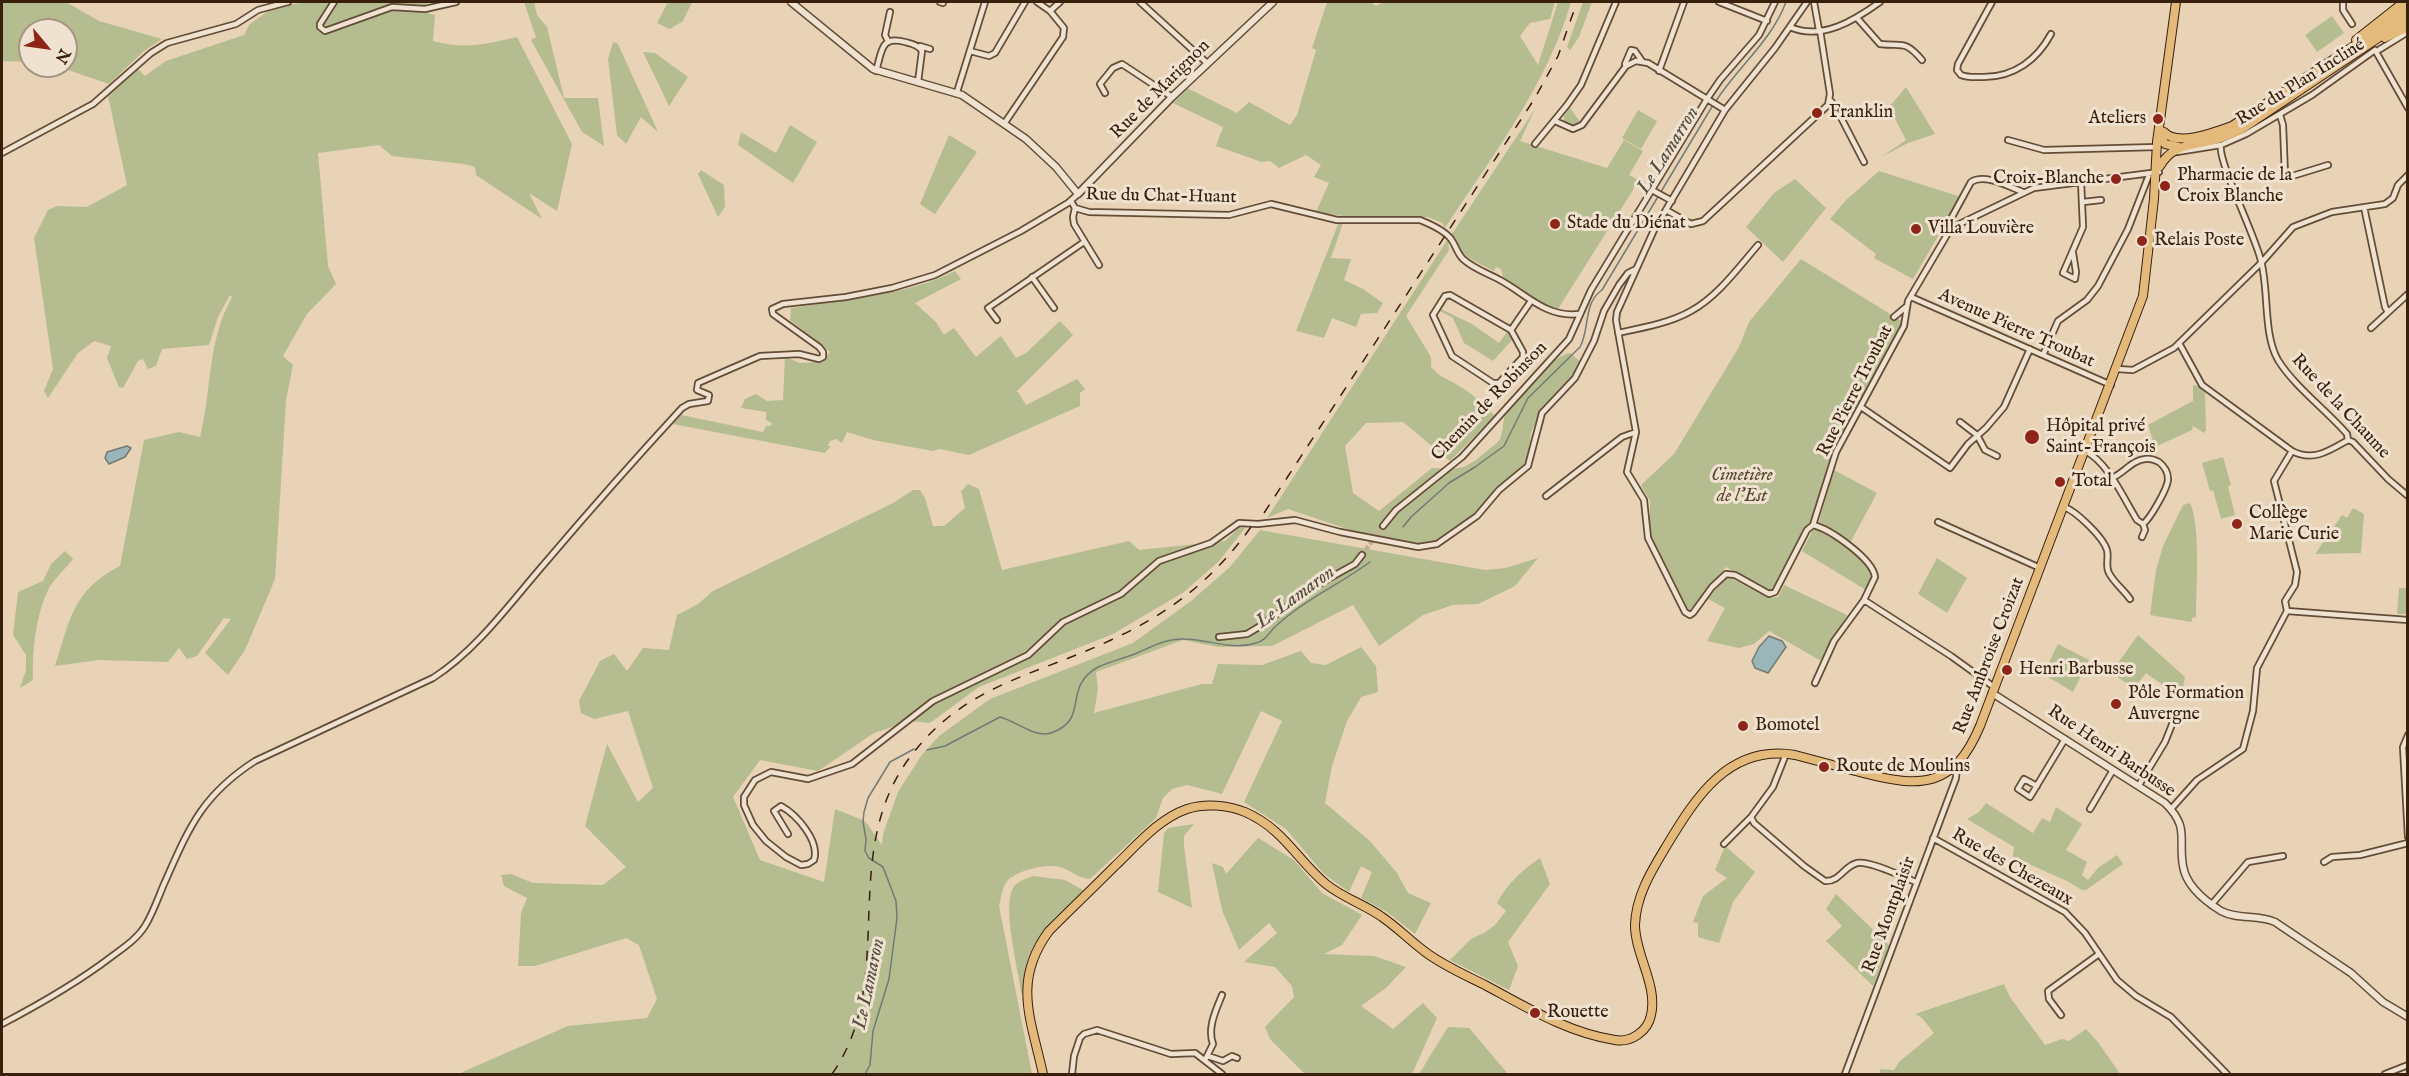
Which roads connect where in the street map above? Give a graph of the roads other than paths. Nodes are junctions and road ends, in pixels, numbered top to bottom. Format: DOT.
graph roads {
  1 [pos="288,2"];
  2 [pos="334,2"];
  3 [pos="456,2"];
  4 [pos="791,2"];
  5 [pos="985,2"];
  6 [pos="1025,2"];
  7 [pos="1037,2"];
  8 [pos="1060,2"];
  9 [pos="1137,2"];
  10 [pos="1273,2"];
  11 [pos="1616,2"];
  12 [pos="1684,2"];
  13 [pos="1719,2"];
  14 [pos="1775,2"];
  15 [pos="1807,2"];
  16 [pos="1814,2"];
  17 [pos="1880,2"];
  18 [pos="1992,2"];
  19 [pos="2176,2"];
  20 [pos="2343,2"];
  21 [pos="2404,2"];
  22 [pos="2408,8"];
  23 [pos="1050,11"];
  24 [pos="890,12"];
  25 [pos="1857,18"];
  26 [pos="2408,18"];
  27 [pos="1767,21"];
  28 [pos="2352,24"];
  29 [pos="1790,27"];
  30 [pos="2408,27"];
  31 [pos="1820,30"];
  32 [pos="2408,32"];
  33 [pos="2051,34"];
  34 [pos="888,41"];
  35 [pos="2171,41"];
  36 [pos="918,46"];
  37 [pos="2377,48"];
  38 [pos="930,49"];
  39 [pos="970,51"];
  40 [pos="2340,54"];
  41 [pos="1922,60"];
  42 [pos="1642,61"];
  43 [pos="1207,63"];
  44 [pos="1626,66"];
  45 [pos="876,71"];
  46 [pos="1659,71"];
  47 [pos="918,82"];
  48 [pos="957,93"];
  49 [pos="1105,93"];
  50 [pos="1172,97"];
  51 [pos="1707,99"];
  52 [pos="1830,100"];
  53 [pos="2408,108"];
  54 [pos="1725,110"];
  55 [pos="2280,115"];
  56 [pos="1555,121"];
  57 [pos="1004,124"];
  58 [pos="2183,138"];
  59 [pos="2008,140"];
  60 [pos="1535,144"];
  61 [pos="2163,145"];
  62 [pos="2221,145"];
  63 [pos="2,153"];
  64 [pos="1864,162"];
  65 [pos="2328,165"];
  66 [pos="2156,173"];
  67 [pos="2408,174"];
  68 [pos="2081,181"];
  69 [pos="1654,191"];
  70 [pos="2023,192"];
  71 [pos="1078,194"];
  72 [pos="2101,200"];
  73 [pos="1071,201"];
  74 [pos="1672,201"];
  75 [pos="2083,202"];
  76 [pos="2364,207"];
  77 [pos="1075,208"];
  78 [pos="1666,210"];
  79 [pos="1950,228"];
  80 [pos="1084,242"];
  81 [pos="1758,245"];
  82 [pos="2073,253"];
  83 [pos="2262,262"];
  84 [pos="1099,265"];
  85 [pos="1636,269"];
  86 [pos="1032,277"];
  87 [pos="2408,294"];
  88 [pos="1911,297"];
  89 [pos="1532,301"];
  90 [pos="1907,306"];
  91 [pos="1054,308"];
  92 [pos="2388,312"];
  93 [pos="1579,314"];
  94 [pos="1894,317"];
  95 [pos="997,320"];
  96 [pos="2371,328"];
  97 [pos="1511,330"];
  98 [pos="1618,333"];
  99 [pos="2179,343"];
  100 [pos="2030,349"];
  101 [pos="2043,355"];
  102 [pos="2117,369"];
  103 [pos="2111,385"];
  104 [pos="1861,407"];
  105 [pos="1960,422"];
  106 [pos="1636,432"];
  107 [pos="1977,435"];
  108 [pos="2348,440"];
  109 [pos="2085,451"];
  110 [pos="2292,451"];
  111 [pos="1997,456"];
  112 [pos="2112,478"];
  113 [pos="2406,493"];
  114 [pos="1546,496"];
  115 [pos="2064,507"];
  116 [pos="1938,522"];
  117 [pos="2143,524"];
  118 [pos="1813,525"];
  119 [pos="1383,526"];
  120 [pos="2142,537"];
  121 [pos="1362,555"];
  122 [pos="2040,568"];
  123 [pos="2130,599"];
  124 [pos="1864,600"];
  125 [pos="2287,611"];
  126 [pos="2408,620"];
  127 [pos="1219,637"];
  128 [pos="1815,683"];
  129 [pos="1993,690"];
  130 [pos="2175,717"];
  131 [pos="2408,735"];
  132 [pos="2065,739"];
  133 [pos="1784,754"];
  134 [pos="1957,765"];
  135 [pos="2113,770"];
  136 [pos="2139,785"];
  137 [pos="2037,786"];
  138 [pos="2090,809"];
  139 [pos="2171,809"];
  140 [pos="1751,817"];
  141 [pos="788,834"];
  142 [pos="2408,837"];
  143 [pos="1933,838"];
  144 [pos="2408,843"];
  145 [pos="1724,844"];
  146 [pos="2283,856"];
  147 [pos="2325,861"];
  148 [pos="1916,882"];
  149 [pos="2212,904"];
  150 [pos="2099,954"];
  151 [pos="1222,995"];
  152 [pos="2061,1015"];
  153 [pos="2407,1017"];
  154 [pos="2,1024"];
  155 [pos="1207,1058"];
  156 [pos="1237,1058"];
  157 [pos="2407,1066"];
  158 [pos="1043,1074"];
  159 [pos="1072,1074"];
  160 [pos="1222,1074"];
  161 [pos="1845,1074"];
  162 [pos="2227,1074"];
  163 [pos="2385,1074"];
  1 -- 63 [label="street"];
  2 -- 3 [label="street"];
  4 -- 45 [label="street"];
  5 -- 39 [label="street"];
  6 -- 39 [label="street"];
  7 -- 23 [label="street"];
  8 -- 23 [label="street"];
  9 -- 43 [label="street"];
  10 -- 43 [label="street, Rue de Marignon"];
  11 -- 56 [label="street"];
  12 -- 46 [label="street"];
  13 -- 27 [label="street"];
  14 -- 27 [label="street, Chemin de Robinson"];
  15 -- 29 [label="street"];
  16 -- 31 [label="street"];
  17 -- 25 [label="street"];
  18 -- 33 [label="street"];
  19 -- 35 [label="main road"];
  20 -- 28 [label="street"];
  21 -- 40 [label="main road"];
  22 -- 40 [label="main road"];
  23 -- 57 [label="street"];
  24 -- 34 [label="street"];
  25 -- 31 [label="street"];
  25 -- 41 [label="street"];
  26 -- 37 [label="main road"];
  27 -- 51 [label="street, Chemin de Robinson"];
  29 -- 31 [label="street"];
  29 -- 54 [label="street"];
  30 -- 37 [label="main road"];
  31 -- 52 [label="street"];
  32 -- 37 [label="street, Rue du Plan Incliné"];
  34 -- 36 [label="street"];
  34 -- 45 [label="street"];
  35 -- 61 [label="main road"];
  35 -- 61 [label="main road"];
  36 -- 38 [label="street"];
  36 -- 47 [label="street"];
  37 -- 53 [label="street"];
  37 -- 55 [label="street, Rue du Plan Incliné"];
  37 -- 61 [label="main road"];
  39 -- 48 [label="street"];
  40 -- 58 [label="main road"];
  42 -- 44 [label="street"];
  42 -- 44 [label="street"];
  42 -- 46 [label="street"];
  43 -- 50 [label="street, Rue de Marignon"];
  44 -- 56 [label="street"];
  45 -- 47 [label="street"];
  46 -- 51 [label="street"];
  47 -- 48 [label="street"];
  48 -- 57 [label="street"];
  49 -- 50 [label="street"];
  50 -- 71 [label="street, Rue de Marignon"];
  51 -- 54 [label="street"];
  51 -- 69 [label="street, Chemin de Robinson"];
  52 -- 64 [label="street"];
  52 -- 78 [label="street"];
  54 -- 74 [label="street"];
  55 -- 62 [label="street, Rue du Plan Incliné"];
  55 -- 65 [label="street"];
  56 -- 60 [label="street"];
  57 -- 71 [label="street"];
  58 -- 61 [label="main road"];
  58 -- 61 [label="main road"];
  59 -- 61 [label="street, Rue du Plan Incliné"];
  61 -- 62 [label="street, Rue du Plan Incliné"];
  61 -- 66 [label="main road"];
  61 -- 66 [label="main road, Rue Ambroise Croizat"];
  62 -- 83 [label="street, Rue de la Chaume"];
  66 -- 68 [label="street"];
  66 -- 101 [label="street"];
  66 -- 102 [label="main road, Rue Ambroise Croizat"];
  67 -- 76 [label="street"];
  68 -- 70 [label="street"];
  68 -- 75 [label="street"];
  69 -- 74 [label="street"];
  69 -- 93 [label="street, Chemin de Robinson"];
  70 -- 79 [label="street"];
  70 -- 79 [label="street, Rue Pierre Troubat"];
  71 -- 73 [label="street, Rue de Marignon"];
  72 -- 75 [label="street"];
  73 -- 77 [label="street, Rue du Chat-Huant"];
  73 -- 154 [label="street, Rue de Marignon"];
  74 -- 78 [label="street"];
  75 -- 82 [label="street"];
  76 -- 83 [label="street"];
  76 -- 92 [label="street"];
  77 -- 80 [label="street"];
  77 -- 89 [label="street, Rue du Chat-Huant"];
  78 -- 85 [label="street"];
  79 -- 88 [label="street, Rue Pierre Troubat"];
  80 -- 84 [label="street"];
  80 -- 86 [label="street"];
  81 -- 98 [label="street"];
  82 -- 82 [label="street"];
  83 -- 99 [label="street"];
  83 -- 108 [label="street, Rue de la Chaume"];
  85 -- 98 [label="street"];
  85 -- 141 [label="street"];
  86 -- 91 [label="street"];
  86 -- 95 [label="street"];
  87 -- 92 [label="street"];
  88 -- 90 [label="street, Rue Pierre Troubat"];
  88 -- 100 [label="street, Avenue Pierre Troubat"];
  89 -- 93 [label="street, Rue du Chat-Huant"];
  89 -- 97 [label="street"];
  90 -- 94 [label="street"];
  90 -- 104 [label="street, Rue Pierre Troubat"];
  92 -- 96 [label="street"];
  93 -- 119 [label="street, Chemin de Robinson"];
  97 -- 97 [label="street"];
  98 -- 106 [label="street"];
  99 -- 102 [label="street"];
  99 -- 110 [label="street"];
  100 -- 101 [label="street, Avenue Pierre Troubat"];
  100 -- 107 [label="street"];
  101 -- 103 [label="street, Avenue Pierre Troubat"];
  102 -- 103 [label="main road, Rue Ambroise Croizat"];
  103 -- 109 [label="main road, Rue Ambroise Croizat"];
  104 -- 107 [label="street"];
  104 -- 118 [label="street, Rue Pierre Troubat"];
  105 -- 107 [label="street"];
  106 -- 114 [label="street"];
  106 -- 118 [label="street, Rue Pierre Troubat"];
  107 -- 111 [label="street"];
  108 -- 110 [label="street"];
  108 -- 113 [label="street, Rue de la Chaume"];
  109 -- 112 [label="street"];
  109 -- 115 [label="main road, Rue Ambroise Croizat"];
  110 -- 125 [label="street"];
  112 -- 117 [label="street"];
  112 -- 117 [label="street"];
  115 -- 122 [label="main road, Rue Ambroise Croizat"];
  115 -- 123 [label="street"];
  116 -- 122 [label="street"];
  117 -- 120 [label="street"];
  118 -- 124 [label="street"];
  121 -- 127 [label="street"];
  122 -- 129 [label="main road, Rue Ambroise Croizat"];
  124 -- 128 [label="street"];
  124 -- 129 [label="street"];
  125 -- 126 [label="street"];
  125 -- 139 [label="street"];
  129 -- 132 [label="street, Rue Henri Barbusse"];
  129 -- 134 [label="main road, Rue Ambroise Croizat"];
  130 -- 136 [label="street"];
  131 -- 142 [label="street"];
  132 -- 135 [label="street, Rue Henri Barbusse"];
  132 -- 137 [label="street"];
  133 -- 134 [label="main road, Rue Ambroise Croizat"];
  133 -- 140 [label="street"];
  133 -- 158 [label="main road"];
  134 -- 143 [label="street, Rue Montplaisir"];
  135 -- 136 [label="street, Rue Henri Barbusse"];
  135 -- 138 [label="street"];
  136 -- 139 [label="street, Rue Henri Barbusse"];
  139 -- 149 [label="street, Rue Henri Barbusse"];
  140 -- 145 [label="street"];
  140 -- 148 [label="street"];
  143 -- 148 [label="street, Rue Montplaisir"];
  143 -- 150 [label="street, Rue des Chezeaux"];
  144 -- 147 [label="street"];
  146 -- 149 [label="street"];
  148 -- 161 [label="street, Rue Montplaisir"];
  149 -- 153 [label="street, Rue Henri Barbusse"];
  150 -- 152 [label="street"];
  150 -- 162 [label="street, Rue des Chezeaux"];
  151 -- 155 [label="street"];
  155 -- 156 [label="street"];
  155 -- 159 [label="street"];
  155 -- 160 [label="street"];
  157 -- 163 [label="street"];
}
